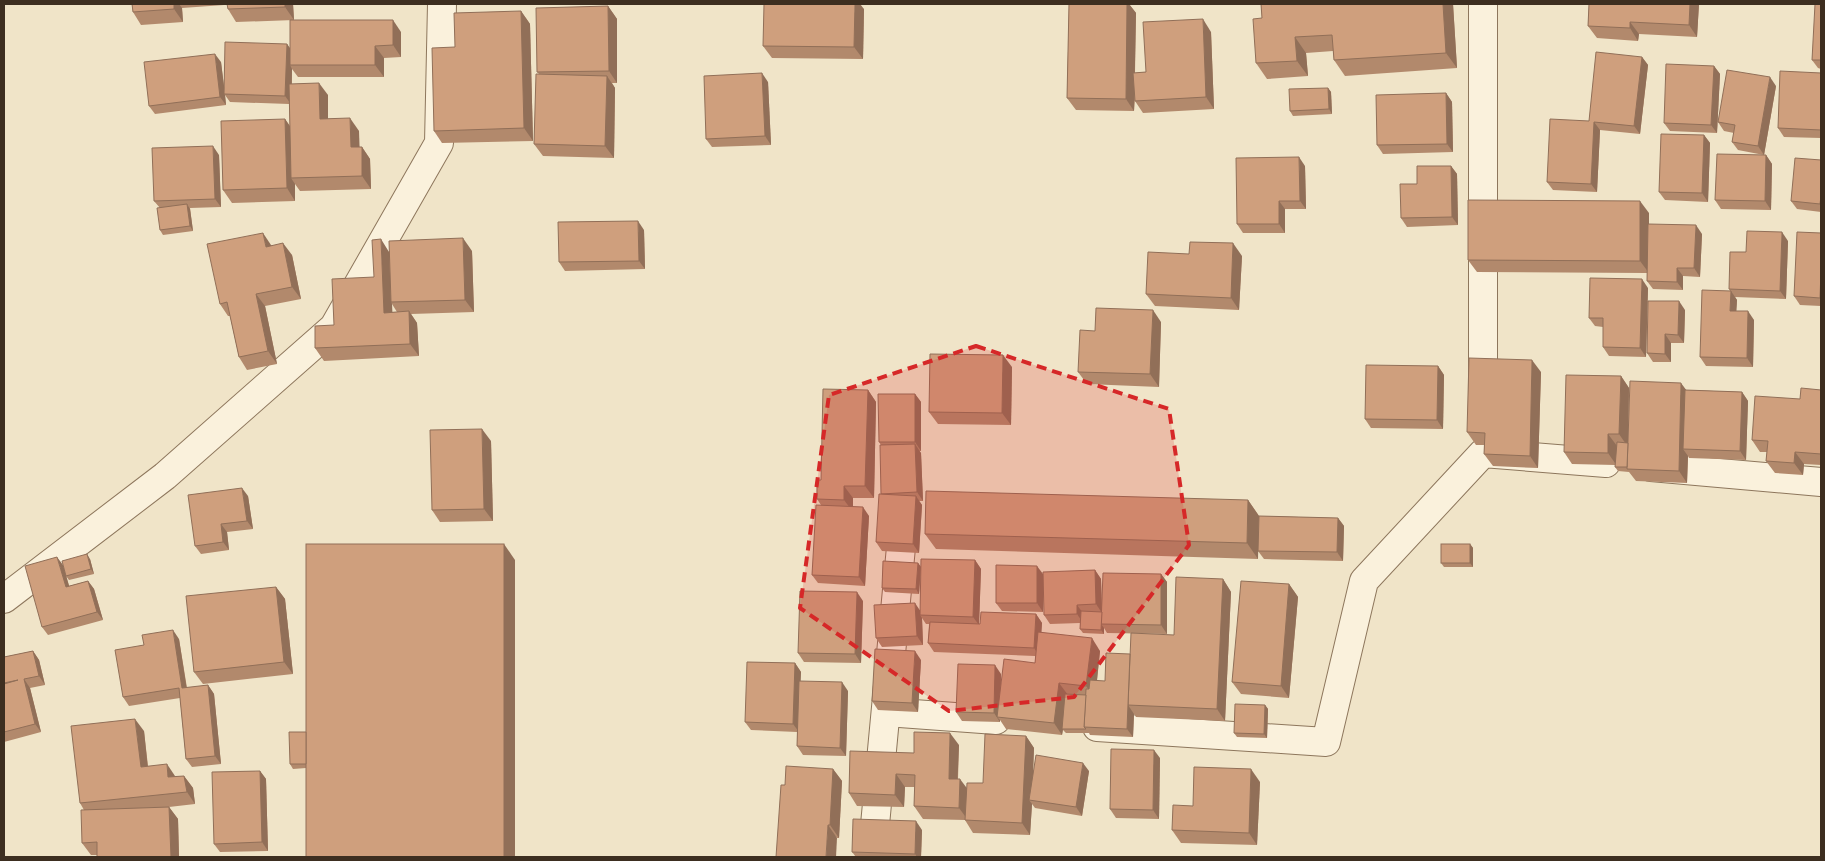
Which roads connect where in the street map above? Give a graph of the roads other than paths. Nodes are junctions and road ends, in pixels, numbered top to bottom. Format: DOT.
graph roads {
  1 [pos="442,4"];
  2 [pos="1483,4"];
  3 [pos="1483,436"];
  4 [pos="1821,482"];
  5 [pos="906,494"];
  6 [pos="4,598"];
  7 [pos="886,712"];
  8 [pos="1023,722"];
  9 [pos="1072,725"];
  10 [pos="872,857"];
  1 -- 6 [label="street"];
  2 -- 3 [label="street"];
  3 -- 4 [label="street"];
  3 -- 9 [label="street"];
  5 -- 7 [label="street"];
  7 -- 8 [label="street"];
  7 -- 10 [label="street"];
}
